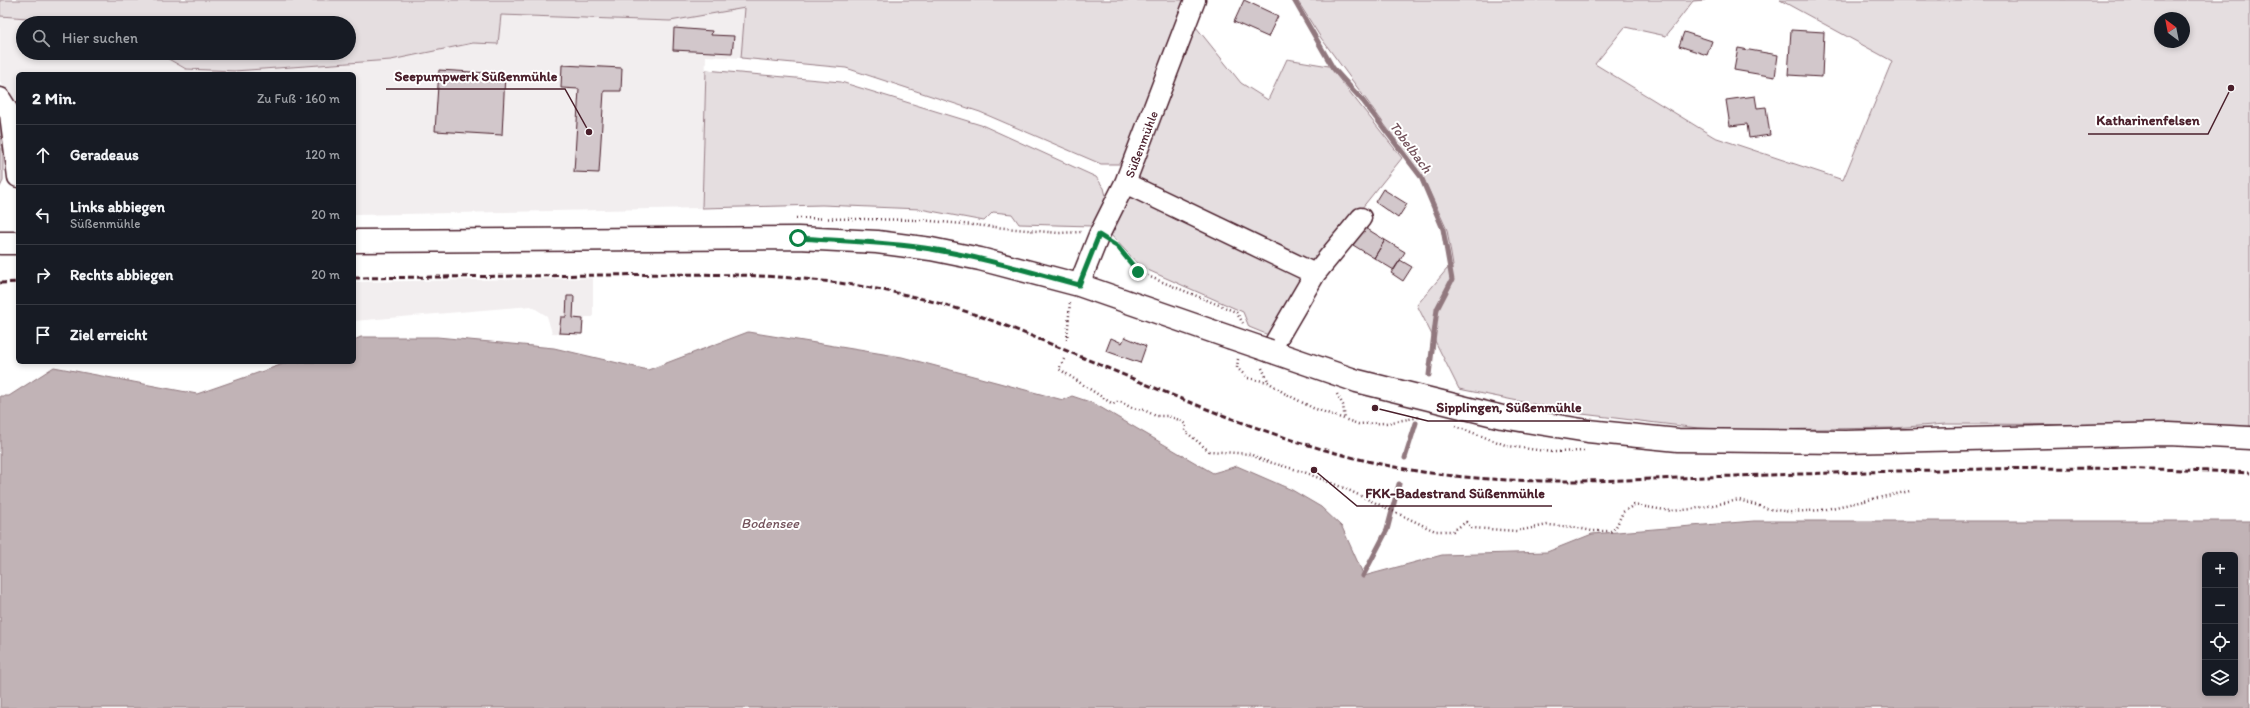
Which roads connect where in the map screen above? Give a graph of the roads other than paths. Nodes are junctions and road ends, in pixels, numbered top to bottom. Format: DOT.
graph roads {
  1 [pos="1195,0"];
  2 [pos="0,98"];
  3 [pos="16,161"];
  4 [pos="1125,183"];
  5 [pos="1361,218"];
  6 [pos="356,241"];
  7 [pos="0,243"];
  8 [pos="16,244"];
  9 [pos="1315,274"];
  10 [pos="1079,285"];
  11 [pos="1266,359"];
  12 [pos="2250,438"];
  1 -- 4 [label="street, Süßenmühle"];
  2 -- 3 [label="street"];
  4 -- 9 [label="street"];
  4 -- 10 [label="street, Süßenmühle"];
  5 -- 9 [label="street"];
  6 -- 10 [label="main road"];
  7 -- 8 [label="main road"];
  9 -- 11 [label="street"];
  10 -- 11 [label="main road, bridge"];
  11 -- 12 [label="main road"];
}
